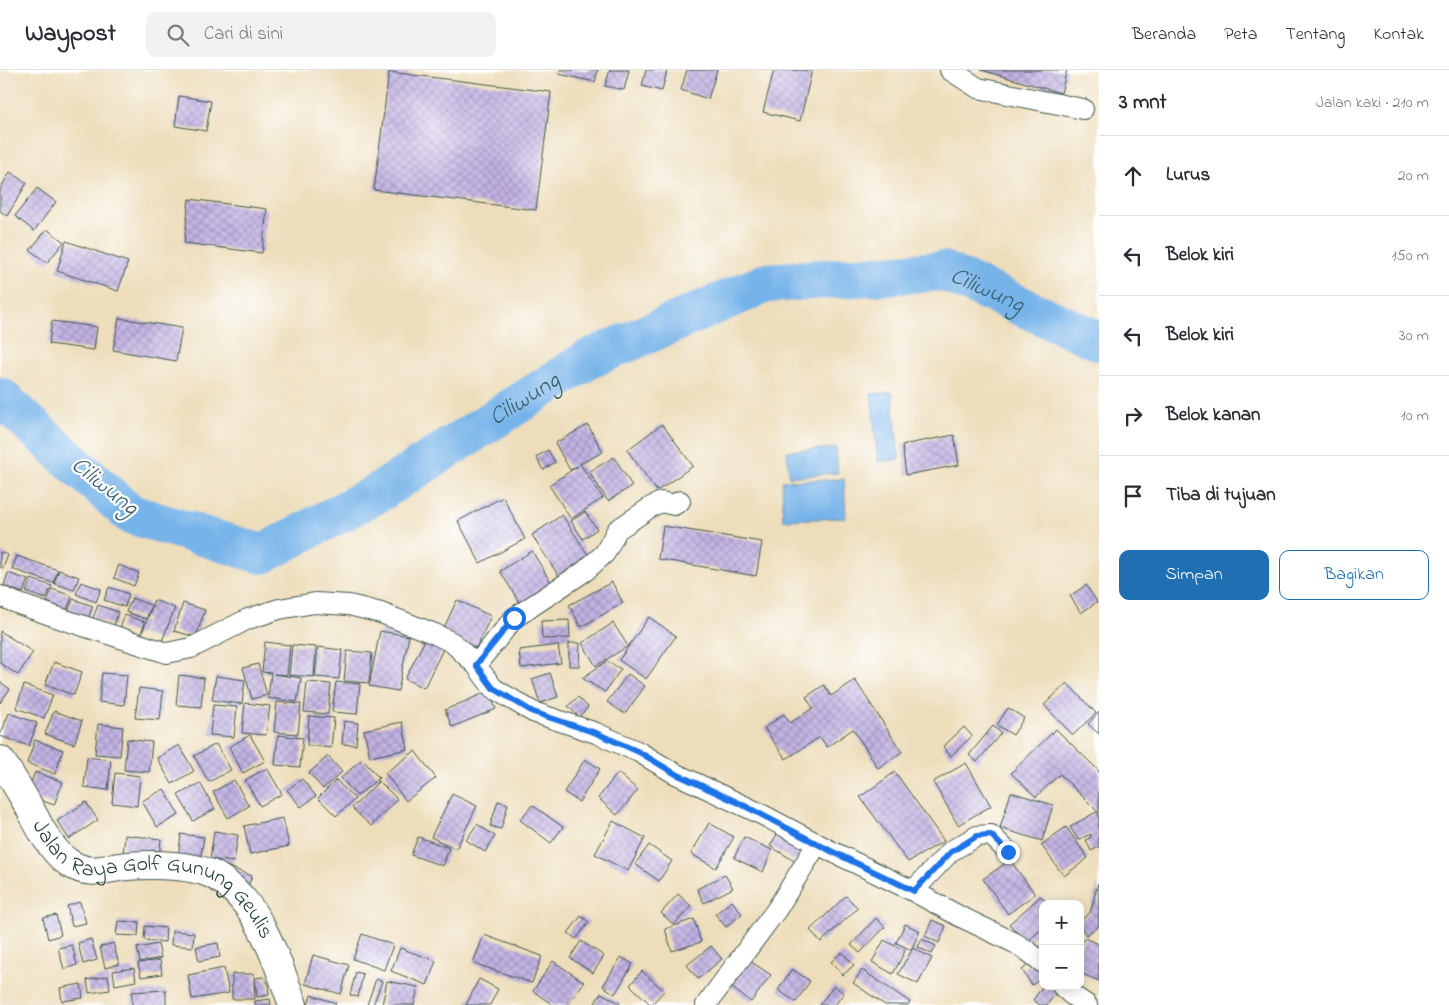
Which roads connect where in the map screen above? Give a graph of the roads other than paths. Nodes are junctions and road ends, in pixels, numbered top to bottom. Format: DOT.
graph roads {
  1 [pos="950,70"];
  2 [pos="1083,109"];
  3 [pos="680,501"];
  4 [pos="0,596"];
  5 [pos="476,665"];
  6 [pos="0,760"];
  7 [pos="817,844"];
  8 [pos="1008,852"];
  9 [pos="914,891"];
  10 [pos="1039,961"];
  11 [pos="1066,990"];
  12 [pos="293,1005"];
  13 [pos="706,1005"];
  14 [pos="1087,1005"];
  1 -- 2 [label="street"];
  3 -- 5 [label="street"];
  4 -- 5 [label="street"];
  5 -- 7 [label="street"];
  6 -- 12 [label="main road, Jalan Raya Golf Gunung Geulis"];
  7 -- 9 [label="street"];
  7 -- 13 [label="street"];
  8 -- 9 [label="street"];
  9 -- 10 [label="street"];
  11 -- 14 [label="street"];
}
